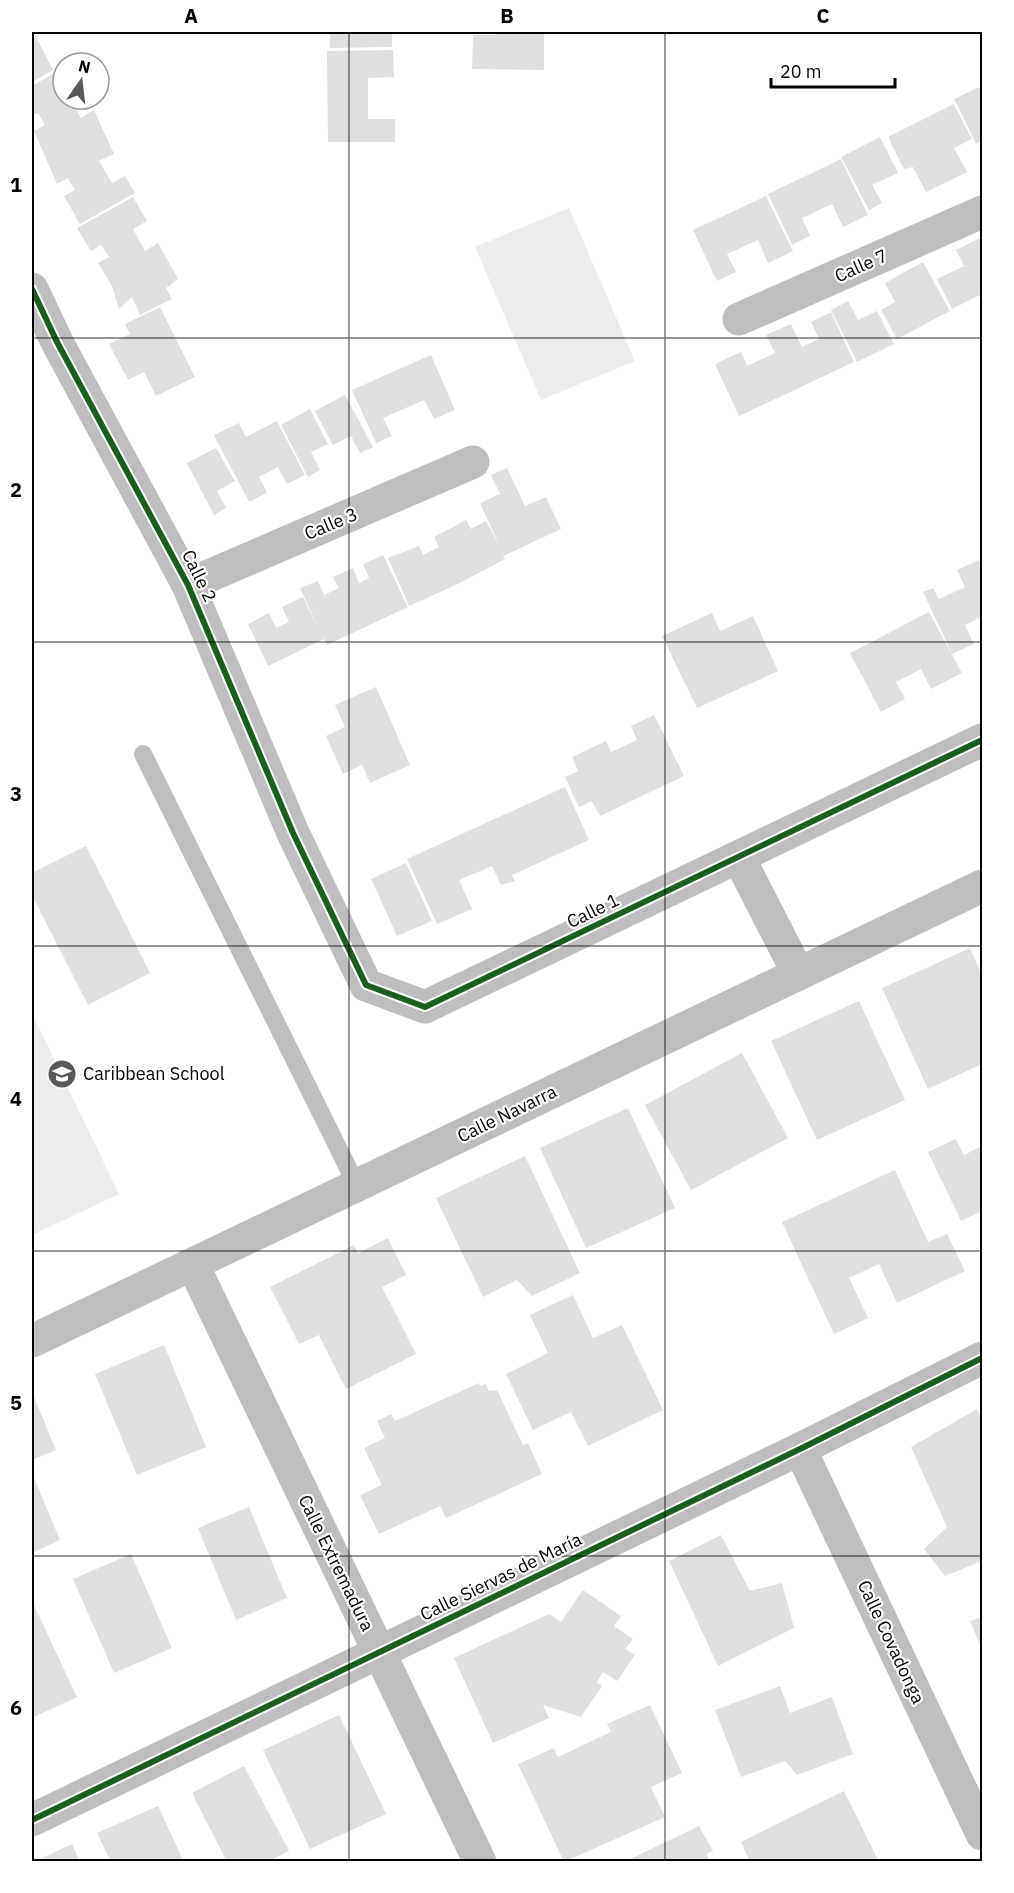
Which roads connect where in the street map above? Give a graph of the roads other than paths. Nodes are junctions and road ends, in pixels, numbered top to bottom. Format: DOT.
graph roads {
  1 [pos="982,212"];
  2 [pos="32,289"];
  3 [pos="739,320"];
  4 [pos="473,462"];
  5 [pos="188,585"];
  6 [pos="982,740"];
  7 [pos="143,754"];
  8 [pos="293,833"];
  9 [pos="739,858"];
  10 [pos="982,886"];
  11 [pos="798,973"];
  12 [pos="357,1186"];
  13 [pos="193,1265"];
  14 [pos="32,1341"];
  15 [pos="982,1358"];
  16 [pos="800,1449"];
  17 [pos="379,1653"];
  18 [pos="32,1820"];
  19 [pos="982,1834"];
  20 [pos="480,1862"];
  1 -- 3 [label="street, Calle 7"];
  2 -- 5 [label="street, Calle 2"];
  4 -- 5 [label="street, Calle 3"];
  5 -- 8 [label="street, Calle 2"];
  6 -- 9 [label="street, Calle 1"];
  7 -- 12 [label="lane"];
  8 -- 9 [label="street, Calle 1"];
  9 -- 11 [label="street"];
  10 -- 11 [label="street, Calle Navarra"];
  11 -- 12 [label="street, Calle Navarra"];
  12 -- 13 [label="street, Calle Navarra"];
  13 -- 14 [label="street, Calle Navarra"];
  13 -- 17 [label="street, Calle Extremadura"];
  15 -- 16 [label="street, Calle Siervas de María"];
  16 -- 17 [label="street, Calle Siervas de María"];
  16 -- 19 [label="street, Calle Covadonga"];
  17 -- 18 [label="street, Calle Siervas de María"];
  17 -- 20 [label="street, Calle Extremadura"];
}
